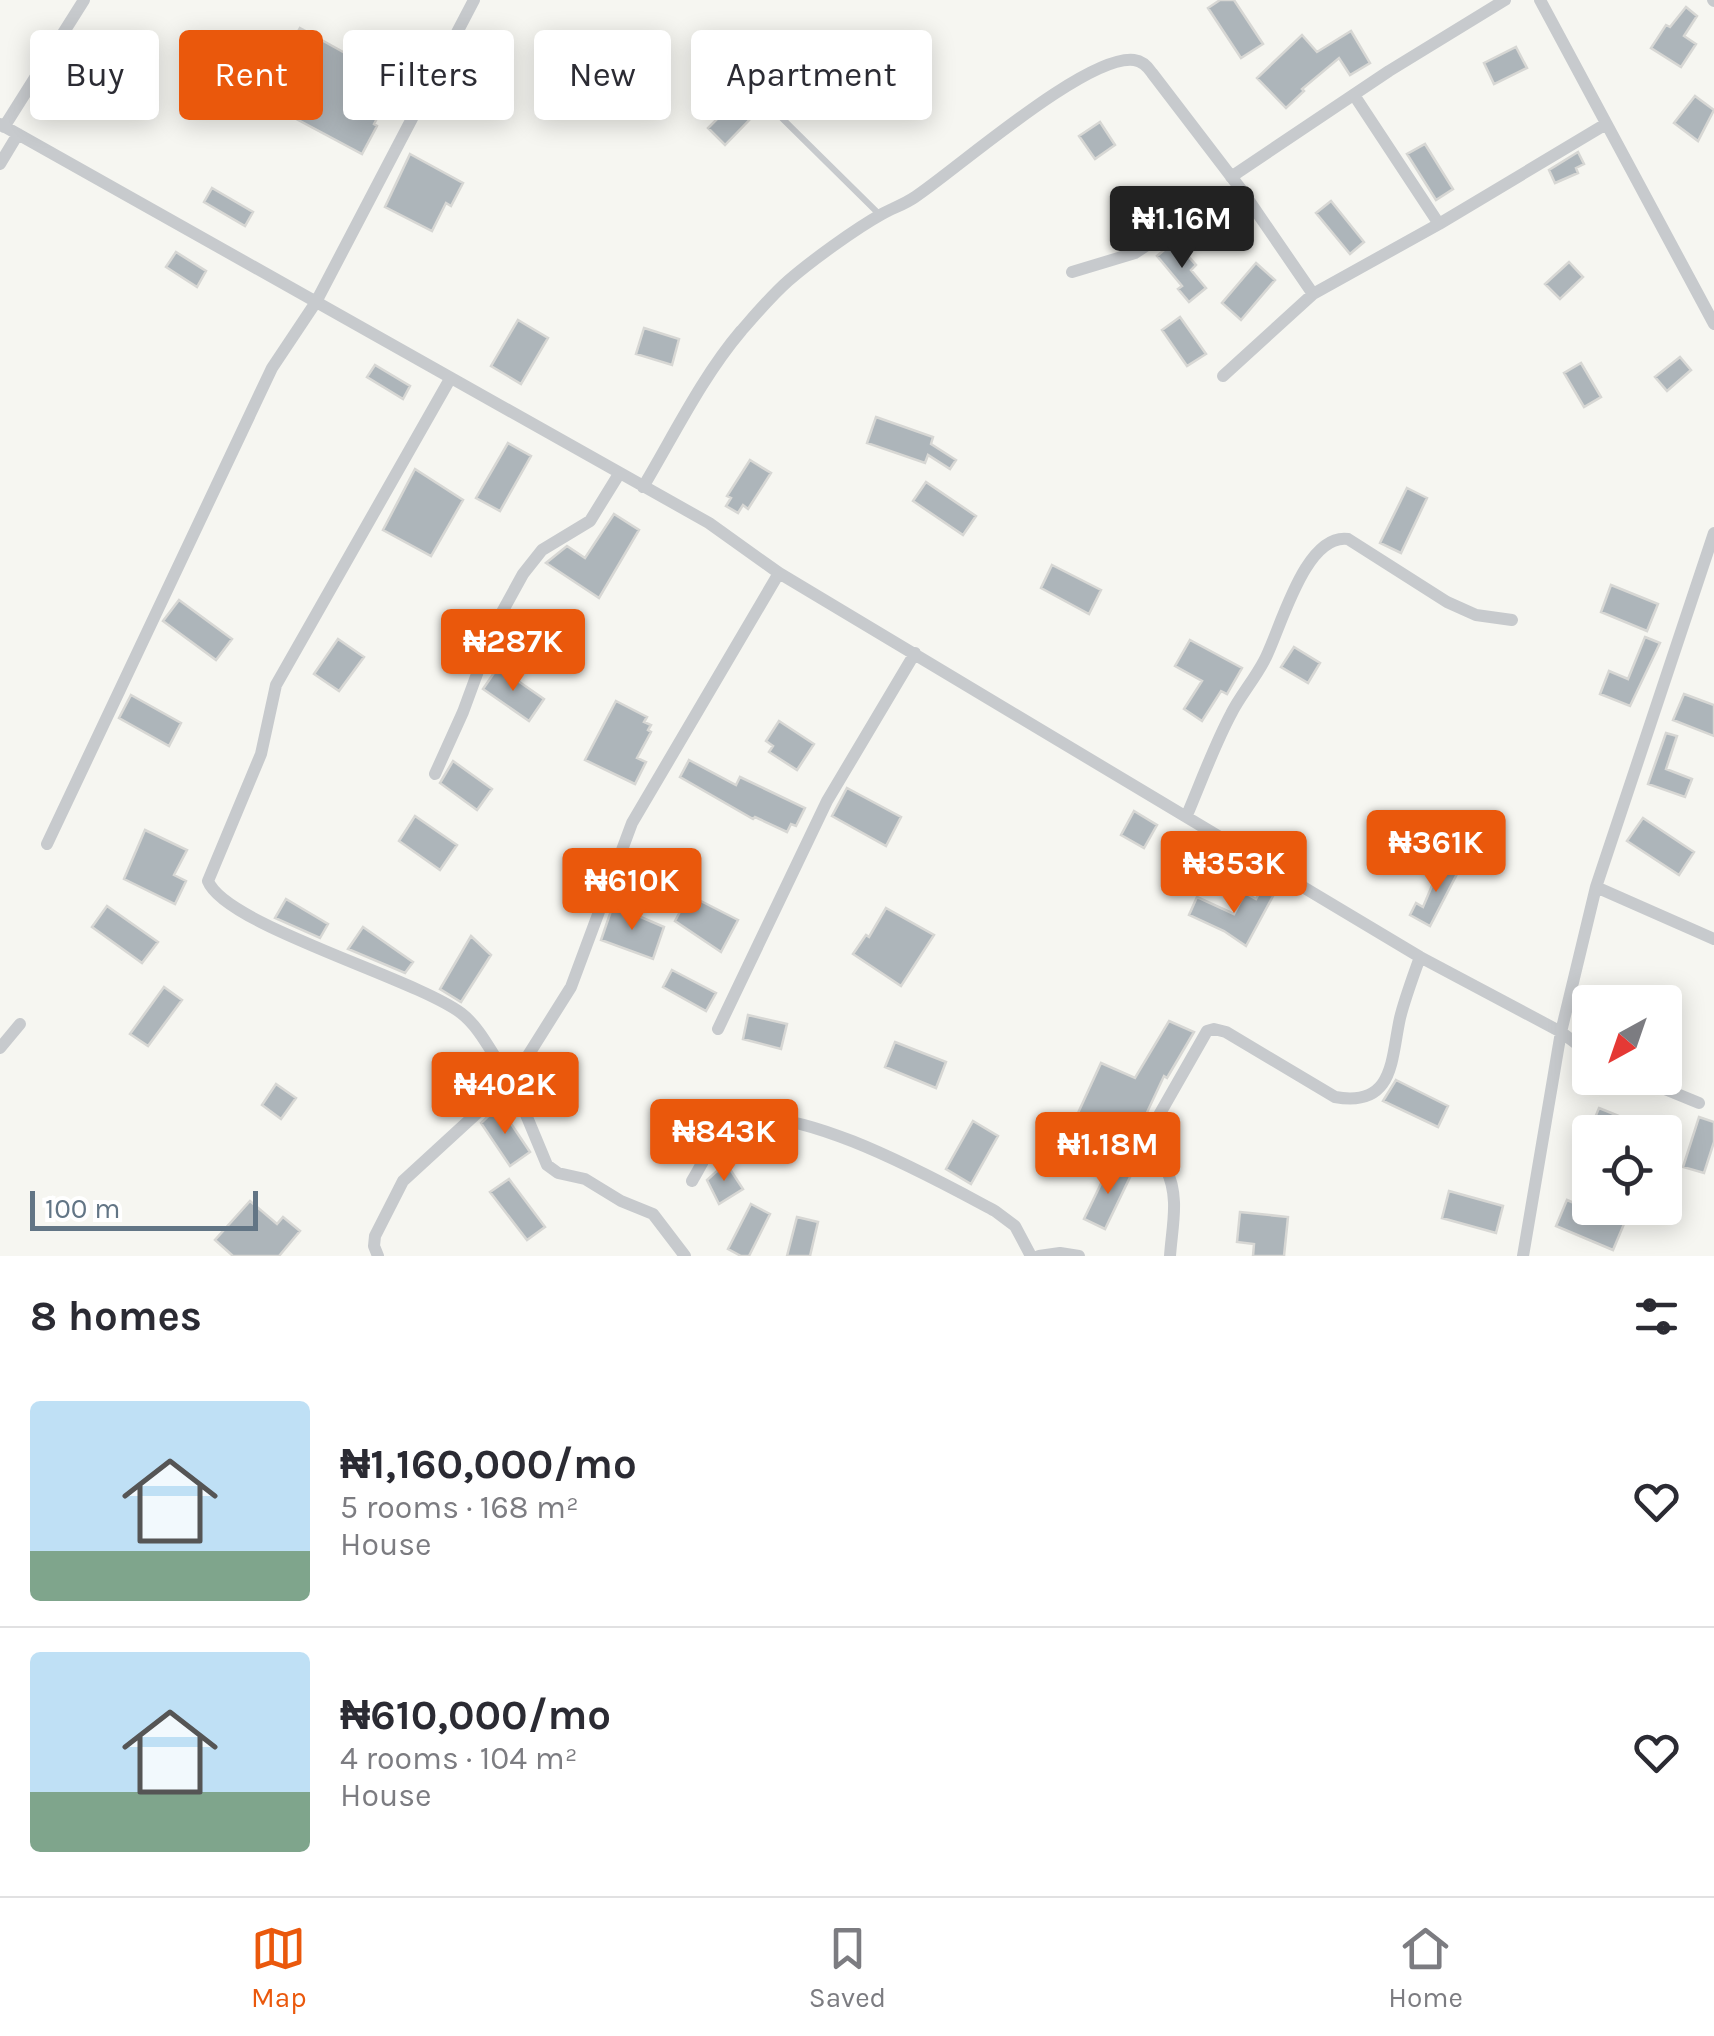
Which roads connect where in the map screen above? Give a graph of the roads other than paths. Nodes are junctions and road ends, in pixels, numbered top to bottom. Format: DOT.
graph roads {
  1 [pos="84,0"];
  2 [pos="474,0"];
  3 [pos="1505,0"];
  4 [pos="1540,0"];
  5 [pos="1354,95"];
  6 [pos="784,120"];
  7 [pos="1606,124"];
  8 [pos="2,126"];
  9 [pos="18,134"];
  10 [pos="0,164"];
  11 [pos="1232,178"];
  12 [pos="1243,192"];
  13 [pos="880,215"];
  14 [pos="1439,224"];
  15 [pos="1072,272"];
  16 [pos="1313,294"];
  17 [pos="316,302"];
  18 [pos="1714,324"];
  19 [pos="1223,376"];
  20 [pos="450,379"];
  21 [pos="618,474"];
  22 [pos="643,487"];
  23 [pos="1714,533"];
  24 [pos="778,573"];
  25 [pos="1512,620"];
  26 [pos="915,653"];
  27 [pos="436,774"];
  28 [pos="1187,815"];
  29 [pos="47,844"];
  30 [pos="1596,887"];
  31 [pos="1714,939"];
  32 [pos="1420,957"];
  33 [pos="20,1024"];
  34 [pos="718,1030"];
  35 [pos="1561,1032"];
  36 [pos="1572,1040"];
  37 [pos="0,1048"];
  38 [pos="512,1081"];
  39 [pos="1679,1095"];
  40 [pos="1698,1103"];
  41 [pos="692,1181"];
  42 [pos="378,1256"];
  43 [pos="684,1256"];
  44 [pos="1031,1256"];
  45 [pos="1039,1256"];
  46 [pos="1080,1256"];
  47 [pos="1170,1256"];
  48 [pos="1523,1256"];
  1 -- 8 [label="street"];
  2 -- 17 [label="street"];
  3 -- 5 [label="street"];
  4 -- 7 [label="street"];
  5 -- 11 [label="street"];
  5 -- 14 [label="street"];
  6 -- 13 [label="lane"];
  7 -- 14 [label="street"];
  7 -- 18 [label="street"];
  8 -- 9 [label="street"];
  9 -- 10 [label="street"];
  9 -- 17 [label="street"];
  11 -- 12 [label="street"];
  11 -- 13 [label="street"];
  12 -- 15 [label="street"];
  12 -- 16 [label="street"];
  13 -- 22 [label="street"];
  14 -- 16 [label="street"];
  16 -- 19 [label="street"];
  17 -- 20 [label="street"];
  17 -- 29 [label="street"];
  20 -- 21 [label="street"];
  20 -- 38 [label="street"];
  21 -- 22 [label="street"];
  21 -- 27 [label="street"];
  22 -- 24 [label="street"];
  23 -- 30 [label="street"];
  24 -- 26 [label="street"];
  24 -- 38 [label="street"];
  25 -- 28 [label="street"];
  26 -- 28 [label="street"];
  26 -- 34 [label="street"];
  28 -- 32 [label="street"];
  30 -- 31 [label="street"];
  30 -- 35 [label="street"];
  32 -- 35 [label="street"];
  32 -- 47 [label="street"];
  33 -- 37 [label="street"];
  35 -- 36 [label="street"];
  35 -- 48 [label="street"];
  38 -- 42 [label="street"];
  38 -- 43 [label="street"];
  39 -- 40 [label="street"];
  41 -- 44 [label="street"];
  45 -- 46 [label="street"];
}
